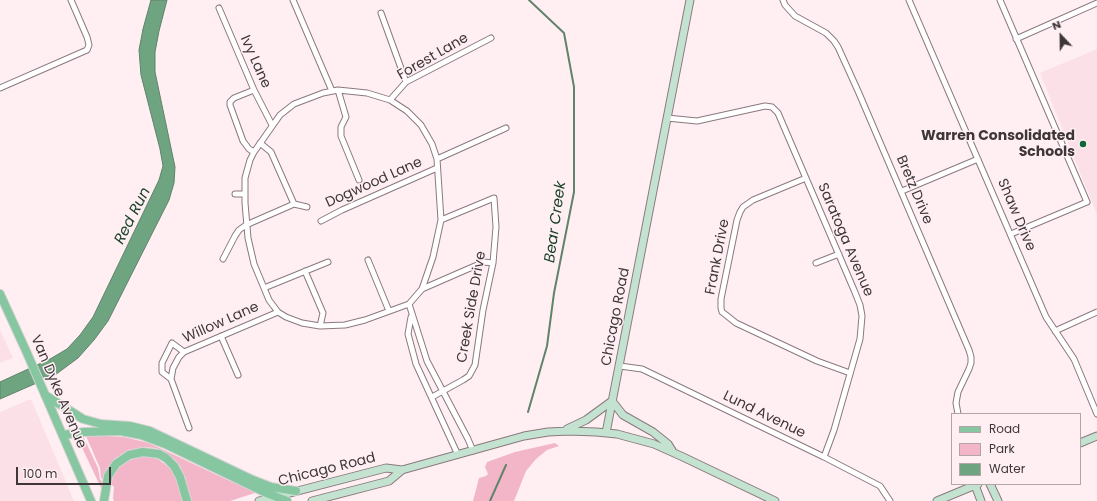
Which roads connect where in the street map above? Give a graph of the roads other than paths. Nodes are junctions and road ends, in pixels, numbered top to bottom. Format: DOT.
graph roads {
  1 [pos="70,0"];
  2 [pos="293,0"];
  3 [pos="690,0"];
  4 [pos="783,0"];
  5 [pos="909,0"];
  6 [pos="1000,0"];
  7 [pos="1097,3"];
  8 [pos="219,8"];
  9 [pos="380,13"];
  10 [pos="492,38"];
  11 [pos="1016,38"];
  12 [pos="406,82"];
  13 [pos="0,88"];
  14 [pos="254,90"];
  15 [pos="338,90"];
  16 [pos="332,91"];
  17 [pos="390,100"];
  18 [pos="667,118"];
  19 [pos="272,125"];
  20 [pos="506,128"];
  21 [pos="260,143"];
  22 [pos="254,152"];
  23 [pos="978,159"];
  24 [pos="437,160"];
  25 [pos="437,168"];
  26 [pos="806,178"];
  27 [pos="359,180"];
  28 [pos="902,191"];
  29 [pos="235,194"];
  30 [pos="245,194"];
  31 [pos="294,204"];
  32 [pos="307,207"];
  33 [pos="441,220"];
  34 [pos="321,221"];
  35 [pos="246,225"];
  36 [pos="1011,234"];
  37 [pos="839,254"];
  38 [pos="223,259"];
  39 [pos="368,260"];
  40 [pos="328,262"];
  41 [pos="493,263"];
  42 [pos="816,263"];
  43 [pos="306,271"];
  44 [pos="264,288"];
  45 [pos="422,289"];
  46 [pos="0,294"];
  47 [pos="409,304"];
  48 [pos="389,311"];
  49 [pos="278,312"];
  50 [pos="1097,312"];
  51 [pos="411,316"];
  52 [pos="320,326"];
  53 [pos="1055,331"];
  54 [pos="221,336"];
  55 [pos="184,352"];
  56 [pos="620,366"];
  57 [pos="850,373"];
  58 [pos="238,375"];
  59 [pos="171,379"];
  60 [pos="443,392"];
  61 [pos="45,395"];
  62 [pos="432,398"];
  63 [pos="612,402"];
  64 [pos="958,413"];
  65 [pos="1097,414"];
  66 [pos="189,428"];
  67 [pos="563,431"];
  68 [pos="606,433"];
  69 [pos="62,436"];
  70 [pos="1097,436"];
  71 [pos="1081,443"];
  72 [pos="473,451"];
  73 [pos="673,452"];
  74 [pos="458,456"];
  75 [pos="824,457"];
  76 [pos="402,470"];
  77 [pos="974,485"];
  78 [pos="976,485"];
  79 [pos="990,485"];
  80 [pos="296,491"];
  81 [pos="274,497"];
  82 [pos="91,501"];
  83 [pos="104,501"];
  84 [pos="187,501"];
  85 [pos="258,501"];
  86 [pos="287,501"];
  87 [pos="312,501"];
  88 [pos="775,501"];
  89 [pos="890,501"];
  90 [pos="937,501"];
  91 [pos="981,501"];
  92 [pos="998,501"];
  1 -- 13 [label="street"];
  2 -- 16 [label="street"];
  3 -- 18 [label="main road, Chicago Road"];
  4 -- 28 [label="street, Bretz Drive"];
  5 -- 23 [label="street, Shaw Drive"];
  6 -- 11 [label="street"];
  7 -- 11 [label="street"];
  8 -- 14 [label="street, Ivy Lane"];
  9 -- 12 [label="street"];
  10 -- 12 [label="street, Forest Lane"];
  11 -- 36 [label="street"];
  12 -- 17 [label="street, Forest Lane"];
  14 -- 19 [label="street, Ivy Lane"];
  14 -- 22 [label="street"];
  15 -- 16 [label="street"];
  15 -- 17 [label="street"];
  15 -- 27 [label="street"];
  16 -- 19 [label="street"];
  17 -- 24 [label="street"];
  18 -- 26 [label="street, Saratoga Avenue"];
  18 -- 56 [label="main road, Chicago Road"];
  19 -- 21 [label="street"];
  20 -- 24 [label="street"];
  21 -- 22 [label="street"];
  21 -- 31 [label="street"];
  22 -- 30 [label="street"];
  23 -- 28 [label="street"];
  23 -- 36 [label="street, Shaw Drive"];
  24 -- 25 [label="street"];
  25 -- 33 [label="street"];
  25 -- 34 [label="street, Dogwood Lane"];
  26 -- 37 [label="street, Saratoga Avenue"];
  26 -- 57 [label="street, Frank Drive"];
  28 -- 64 [label="street, Bretz Drive"];
  29 -- 30 [label="street"];
  30 -- 35 [label="street"];
  31 -- 32 [label="street"];
  31 -- 35 [label="street"];
  33 -- 41 [label="street, Creek Side Drive"];
  33 -- 45 [label="street"];
  35 -- 38 [label="street"];
  35 -- 44 [label="street"];
  36 -- 53 [label="street, Shaw Drive"];
  37 -- 42 [label="street"];
  37 -- 57 [label="street, Saratoga Avenue"];
  39 -- 48 [label="street"];
  40 -- 43 [label="street"];
  41 -- 45 [label="street"];
  41 -- 60 [label="street, Creek Side Drive"];
  43 -- 44 [label="street"];
  43 -- 52 [label="street"];
  44 -- 49 [label="street"];
  45 -- 47 [label="street"];
  46 -- 61 [label="main road, Van Dyke Avenue"];
  47 -- 48 [label="street"];
  47 -- 51 [label="street"];
  48 -- 52 [label="street"];
  49 -- 52 [label="street"];
  49 -- 54 [label="street, Willow Lane"];
  50 -- 53 [label="street"];
  51 -- 60 [label="street"];
  51 -- 62 [label="street"];
  53 -- 65 [label="street, Shaw Drive"];
  54 -- 55 [label="street, Willow Lane"];
  54 -- 58 [label="street"];
  55 -- 59 [label="street, Willow Lane"];
  55 -- 59 [label="street"];
  56 -- 63 [label="main road, Chicago Road"];
  56 -- 75 [label="street, Lund Avenue"];
  57 -- 75 [label="street, Saratoga Avenue"];
  59 -- 66 [label="street"];
  60 -- 62 [label="street, Creek Side Drive"];
  60 -- 72 [label="street"];
  61 -- 69 [label="main road, Van Dyke Avenue"];
  61 -- 80 [label="main road"];
  62 -- 74 [label="street"];
  63 -- 67 [label="main road"];
  63 -- 68 [label="main road, Chicago Road"];
  63 -- 73 [label="main road"];
  67 -- 68 [label="main road, Chicago Road"];
  67 -- 72 [label="main road, Chicago Road"];
  68 -- 73 [label="main road"];
  69 -- 81 [label="main road"];
  69 -- 82 [label="main road, Van Dyke Avenue"];
  70 -- 71 [label="main road"];
  72 -- 74 [label="main road, Chicago Road"];
  73 -- 88 [label="main road"];
  74 -- 76 [label="main road, Chicago Road"];
  75 -- 89 [label="street, Lund Avenue"];
  76 -- 80 [label="main road, Chicago Road"];
  76 -- 87 [label="main road, Chicago Road"];
  77 -- 90 [label="main road"];
  78 -- 91 [label="main road"];
  79 -- 92 [label="main road"];
  80 -- 81 [label="main road, Chicago Road"];
  81 -- 85 [label="main road, Chicago Road"];
  81 -- 86 [label="main road"];
  83 -- 84 [label="main road"];
}
